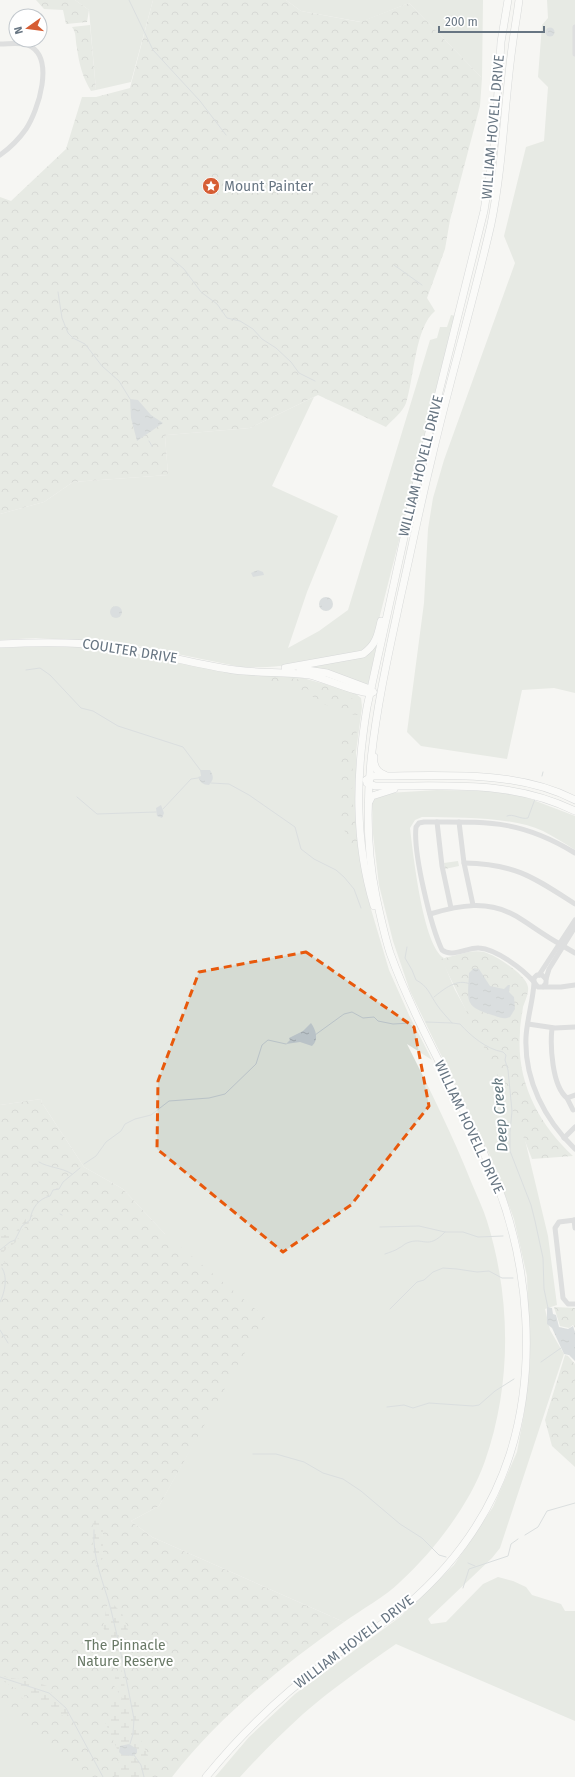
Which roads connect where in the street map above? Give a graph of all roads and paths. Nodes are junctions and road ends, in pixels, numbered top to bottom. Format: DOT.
graph roads {
  1 [pos="508,0"];
  2 [pos="519,0"];
  3 [pos="575,27"];
  4 [pos="0,44"];
  5 [pos="575,54"];
  6 [pos="0,155"];
  7 [pos="412,500"];
  8 [pos="398,610"];
  9 [pos="0,644"];
  10 [pos="285,668"];
  11 [pos="260,672"];
  12 [pos="360,692"];
  13 [pos="371,692"];
  14 [pos="378,702"];
  15 [pos="374,735"];
  16 [pos="361,742"];
  17 [pos="359,771"];
  18 [pos="386,776"];
  19 [pos="368,781"];
  20 [pos="399,786"];
  21 [pos="359,792"];
  22 [pos="575,800"];
  23 [pos="368,804"];
  24 [pos="575,811"];
  25 [pos="437,822"];
  26 [pos="460,822"];
  27 [pos="575,853"];
  28 [pos="464,863"];
  29 [pos="575,904"];
  30 [pos="474,905"];
  31 [pos="451,908"];
  32 [pos="430,914"];
  33 [pos="575,920"];
  34 [pos="575,927"];
  35 [pos="384,932"];
  36 [pos="562,945"];
  37 [pos="575,953"];
  38 [pos="525,972"];
  39 [pos="539,975"];
  40 [pos="546,979"];
  41 [pos="534,983"];
  42 [pos="575,985"];
  43 [pos="542,987"];
  44 [pos="558,987"];
  45 [pos="533,997"];
  46 [pos="528,1024"];
  47 [pos="575,1027"];
  48 [pos="552,1028"];
  49 [pos="575,1095"];
  50 [pos="567,1098"];
  51 [pos="573,1110"];
  52 [pos="575,1127"];
  53 [pos="564,1138"];
  54 [pos="575,1149"];
  55 [pos="575,1220"];
  56 [pos="575,1228"];
  57 [pos="575,1304"];
  58 [pos="206,1777"];
  1 -- 7 [label="main road, WILLIAM HOVELL DRIVE"];
  2 -- 8 [label="main road, WILLIAM HOVELL DRIVE"];
  3 -- 5 [label="street"];
  4 -- 6 [label="street"];
  7 -- 10 [label="main road"];
  7 -- 13 [label="main road, WILLIAM HOVELL DRIVE"];
  8 -- 13 [label="main road"];
  8 -- 14 [label="main road, WILLIAM HOVELL DRIVE"];
  9 -- 11 [label="main road, COULTER DRIVE"];
  10 -- 11 [label="main road, COULTER DRIVE"];
  10 -- 13 [label="main road, COULTER DRIVE"];
  11 -- 12 [label="main road, COULTER DRIVE"];
  12 -- 13 [label="main road, COULTER DRIVE"];
  12 -- 16 [label="main road"];
  13 -- 14 [label="main road"];
  13 -- 16 [label="main road, WILLIAM HOVELL DRIVE"];
  14 -- 15 [label="main road, WILLIAM HOVELL DRIVE"];
  15 -- 18 [label="main road"];
  15 -- 19 [label="main road, WILLIAM HOVELL DRIVE"];
  16 -- 17 [label="main road, WILLIAM HOVELL DRIVE"];
  17 -- 19 [label="main road"];
  17 -- 21 [label="main road, WILLIAM HOVELL DRIVE"];
  18 -- 19 [label="main road"];
  18 -- 22 [label="main road"];
  19 -- 20 [label="main road"];
  19 -- 21 [label="main road"];
  19 -- 23 [label="main road, WILLIAM HOVELL DRIVE"];
  20 -- 23 [label="main road"];
  20 -- 24 [label="main road"];
  21 -- 35 [label="main road, WILLIAM HOVELL DRIVE"];
  23 -- 35 [label="main road, WILLIAM HOVELL DRIVE"];
  25 -- 26 [label="street"];
  25 -- 31 [label="street"];
  25 -- 32 [label="street"];
  26 -- 27 [label="street"];
  26 -- 28 [label="street"];
  28 -- 29 [label="street"];
  28 -- 30 [label="street"];
  30 -- 31 [label="street"];
  30 -- 36 [label="street"];
  31 -- 32 [label="street"];
  32 -- 38 [label="street"];
  33 -- 36 [label="street"];
  34 -- 36 [label="street"];
  35 -- 58 [label="main road, WILLIAM HOVELL DRIVE"];
  36 -- 37 [label="street"];
  36 -- 39 [label="street"];
  36 -- 40 [label="street"];
  38 -- 39 [label="street"];
  38 -- 41 [label="street"];
  39 -- 40 [label="street"];
  39 -- 41 [label="street"];
  40 -- 43 [label="street"];
  40 -- 44 [label="street"];
  41 -- 43 [label="street"];
  41 -- 45 [label="street"];
  42 -- 44 [label="street"];
  43 -- 44 [label="street"];
  43 -- 45 [label="street"];
  45 -- 46 [label="street"];
  46 -- 48 [label="street"];
  46 -- 53 [label="street"];
  47 -- 48 [label="street"];
  48 -- 50 [label="street"];
  49 -- 50 [label="street"];
  50 -- 51 [label="street"];
  52 -- 53 [label="street"];
  53 -- 54 [label="street"];
  55 -- 56 [label="street"];
  55 -- 57 [label="street"];
}
